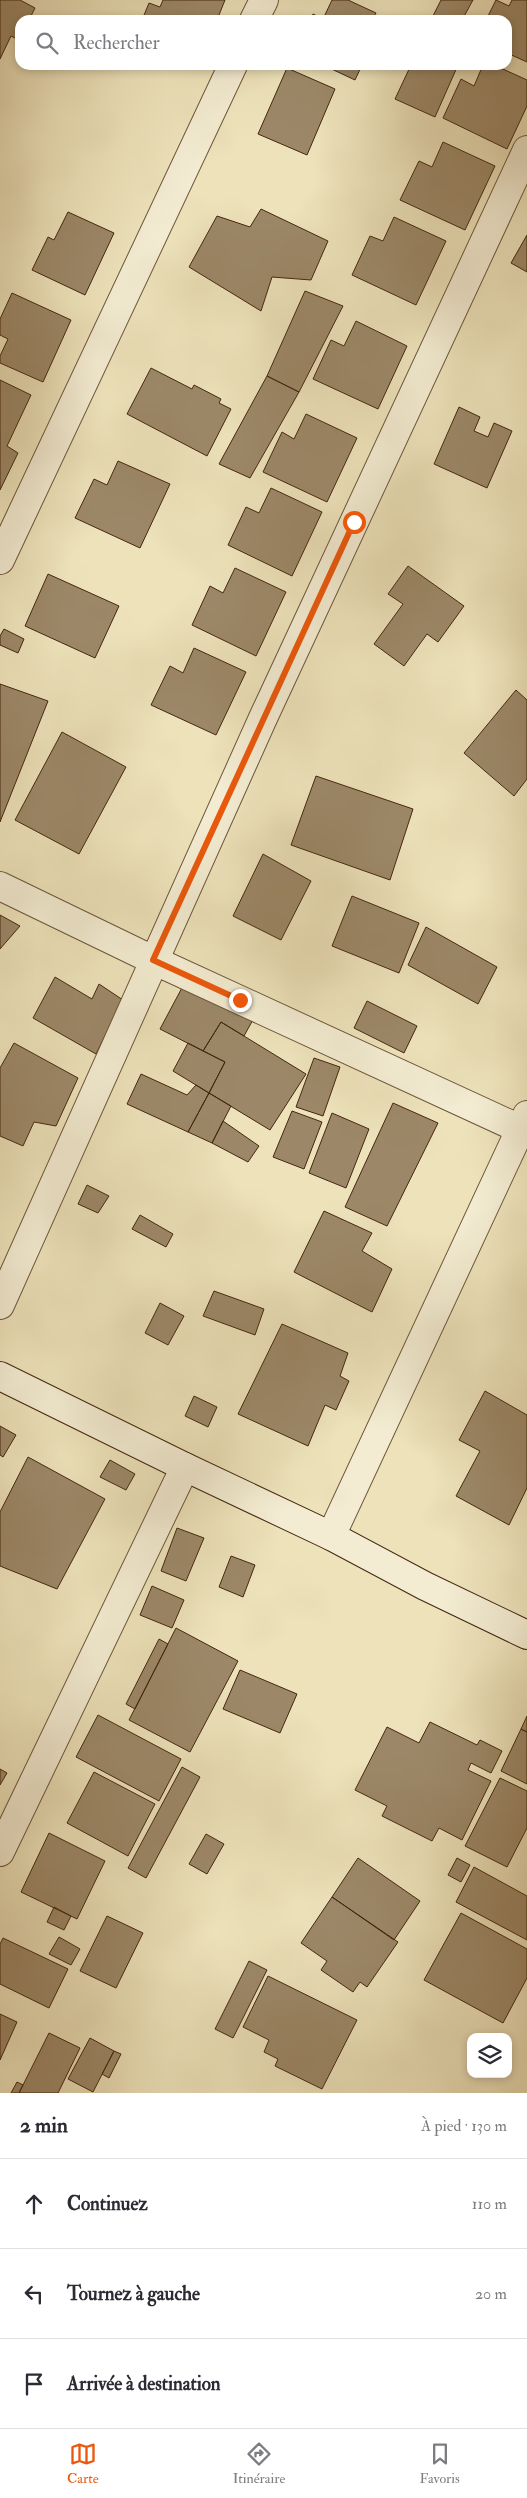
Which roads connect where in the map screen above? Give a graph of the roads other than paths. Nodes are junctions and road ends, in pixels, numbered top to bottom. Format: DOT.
graph roads {
  1 [pos="264,0"];
  2 [pos="256,15"];
  3 [pos="231,70"];
  4 [pos="527,150"];
  5 [pos="0,560"];
  6 [pos="0,886"];
  7 [pos="153,960"];
  8 [pos="524,1122"];
  9 [pos="0,1305"];
  10 [pos="0,1376"];
  11 [pos="185,1468"];
  12 [pos="331,1536"];
  13 [pos="527,1635"];
  14 [pos="0,1852"];
  1 -- 2 [label="street"];
  3 -- 5 [label="street"];
  4 -- 7 [label="street"];
  6 -- 7 [label="street"];
  7 -- 8 [label="street"];
  7 -- 9 [label="street"];
  8 -- 12 [label="street"];
  10 -- 11 [label="street"];
  11 -- 12 [label="street"];
  11 -- 14 [label="street"];
  12 -- 13 [label="street"];
}
